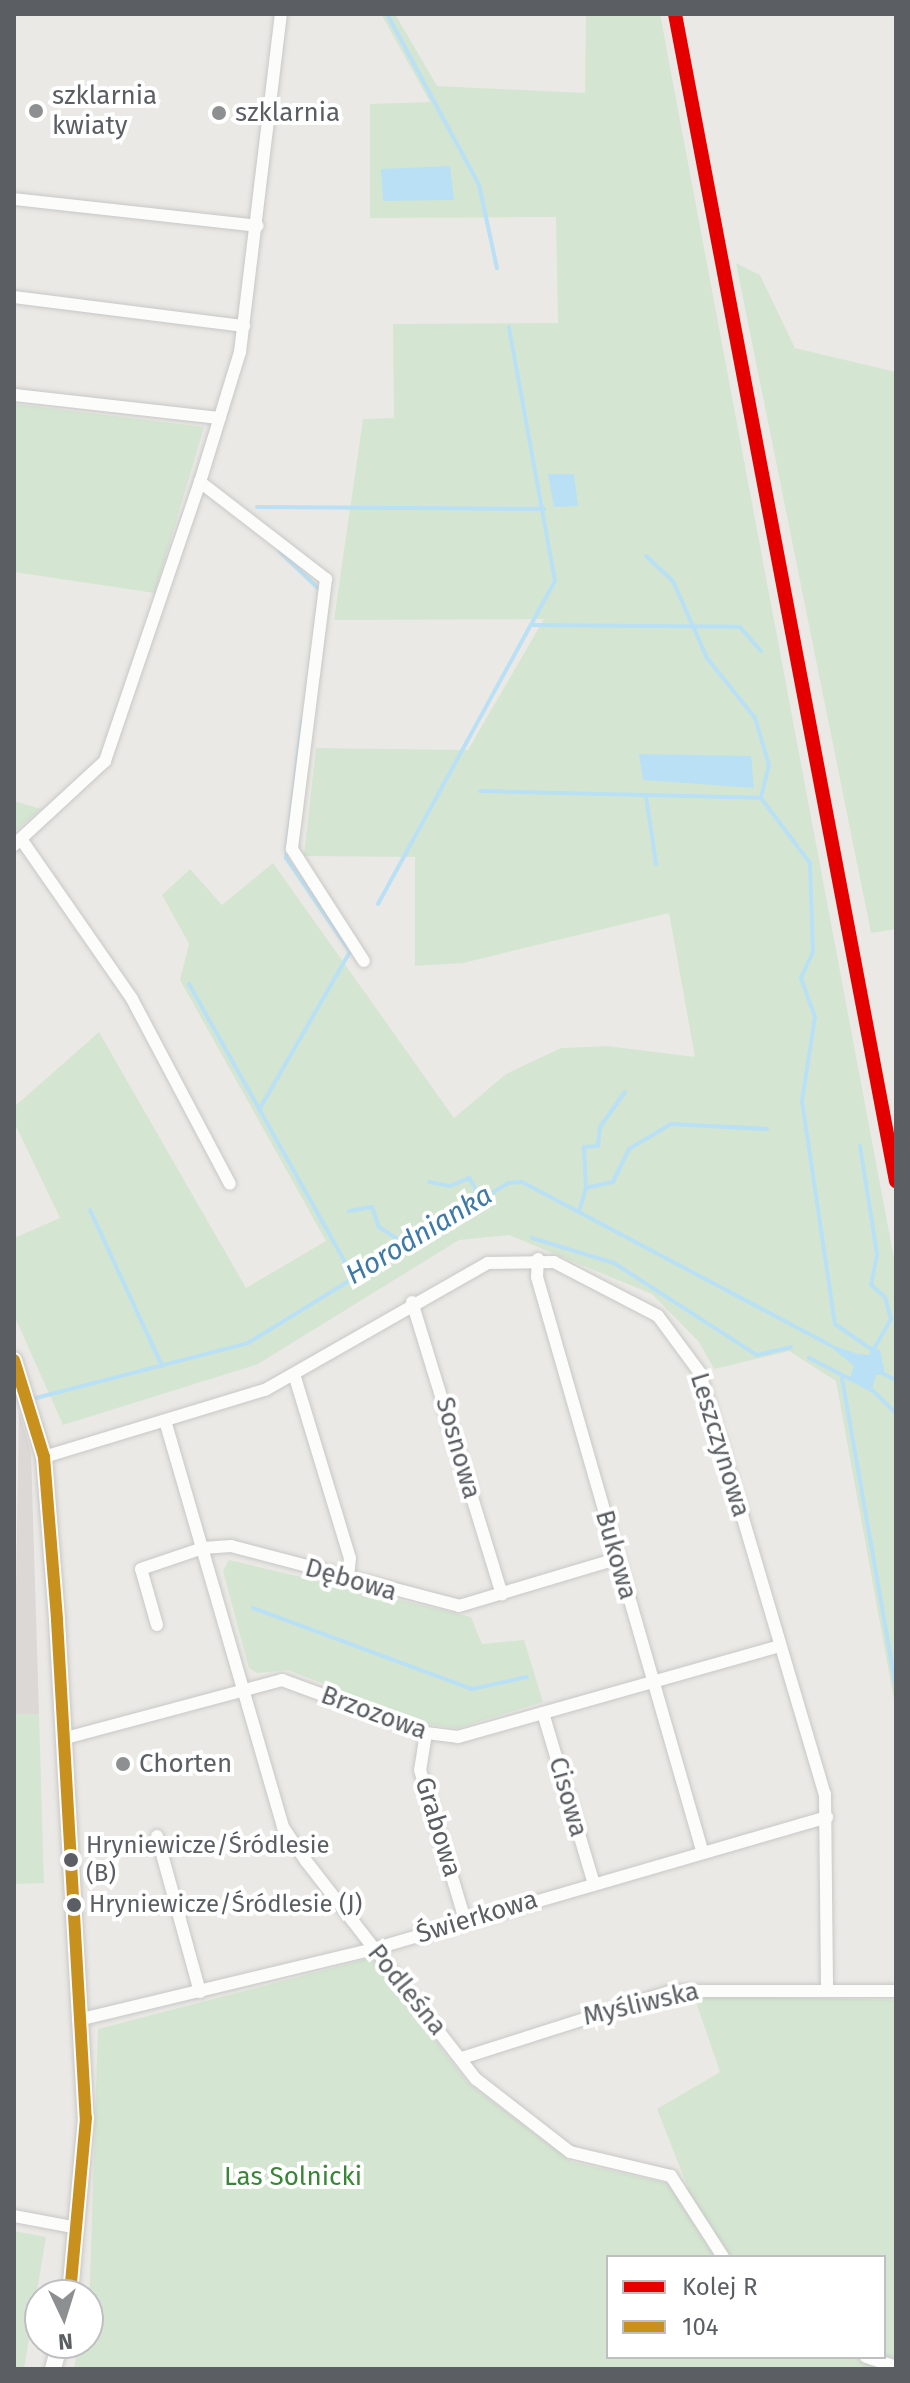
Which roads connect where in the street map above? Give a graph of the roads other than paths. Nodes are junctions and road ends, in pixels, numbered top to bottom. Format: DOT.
graph roads {
  1 [pos="281,14"];
  2 [pos="14,199"];
  3 [pos="258,226"];
  4 [pos="14,297"];
  5 [pos="244,326"];
  6 [pos="14,395"];
  7 [pos="220,418"];
  8 [pos="200,482"];
  9 [pos="18,842"];
  10 [pos="364,961"];
  11 [pos="230,1184"];
  12 [pos="538,1259"];
  13 [pos="412,1302"];
  14 [pos="14,1360"];
  15 [pos="294,1374"];
  16 [pos="166,1424"];
  17 [pos="44,1457"];
  18 [pos="203,1548"];
  19 [pos="617,1559"];
  20 [pos="348,1578"];
  21 [pos="502,1594"];
  22 [pos="157,1625"];
  23 [pos="779,1646"];
  24 [pos="652,1681"];
  25 [pos="243,1689"];
  26 [pos="543,1713"];
  27 [pos="426,1733"];
  28 [pos="62,1739"];
  29 [pos="827,1817"];
  30 [pos="157,1836"];
  31 [pos="702,1850"];
  32 [pos="593,1881"];
  33 [pos="465,1920"];
  34 [pos="373,1949"];
  35 [pos="827,1989"];
  36 [pos="896,1991"];
  37 [pos="200,1992"];
  38 [pos="78,2020"];
  39 [pos="462,2058"];
  40 [pos="14,2216"];
  41 [pos="78,2228"];
  42 [pos="722,2255"];
  43 [pos="72,2279"];
  44 [pos="872,2359"];
  45 [pos="896,2367"];
  1 -- 3 [label="street"];
  2 -- 3 [label="street"];
  3 -- 5 [label="street"];
  4 -- 5 [label="street"];
  5 -- 7 [label="street"];
  6 -- 7 [label="street"];
  7 -- 8 [label="street"];
  8 -- 9 [label="street"];
  8 -- 10 [label="street"];
  9 -- 11 [label="street"];
  12 -- 13 [label="street, Leszczynowa"];
  12 -- 19 [label="street, Bukowa"];
  12 -- 23 [label="street, Leszczynowa"];
  13 -- 15 [label="street, Leszczynowa"];
  13 -- 21 [label="street, Sosnowa"];
  14 -- 17 [label="street"];
  15 -- 16 [label="street, Leszczynowa"];
  15 -- 20 [label="street"];
  16 -- 17 [label="street, Leszczynowa"];
  16 -- 18 [label="street, Podleśna"];
  17 -- 28 [label="street"];
  18 -- 20 [label="street, Dębowa"];
  18 -- 22 [label="street, Dębowa"];
  18 -- 25 [label="street, Podleśna"];
  19 -- 21 [label="street, Dębowa"];
  19 -- 24 [label="street, Bukowa"];
  20 -- 21 [label="street, Dębowa"];
  23 -- 24 [label="street, Brzozowa"];
  23 -- 29 [label="street, Leszczynowa"];
  24 -- 26 [label="street, Brzozowa"];
  24 -- 31 [label="street, Bukowa"];
  25 -- 27 [label="street, Brzozowa"];
  25 -- 28 [label="street, Brzozowa"];
  25 -- 34 [label="street, Podleśna"];
  26 -- 27 [label="street, Brzozowa"];
  26 -- 32 [label="street, Cisowa"];
  27 -- 33 [label="street, Grabowa"];
  28 -- 38 [label="street"];
  29 -- 31 [label="street, Świerkowa"];
  29 -- 35 [label="street"];
  30 -- 37 [label="street"];
  31 -- 32 [label="street, Świerkowa"];
  32 -- 33 [label="street, Świerkowa"];
  33 -- 34 [label="street, Świerkowa"];
  34 -- 37 [label="street, Świerkowa"];
  34 -- 39 [label="street, Podleśna"];
  35 -- 36 [label="street, Myśliwska"];
  35 -- 39 [label="street, Myśliwska"];
  37 -- 38 [label="street, Świerkowa"];
  38 -- 41 [label="street"];
  39 -- 42 [label="street, Podleśna"];
  40 -- 41 [label="street"];
  41 -- 43 [label="street"];
  44 -- 45 [label="street"];
}
